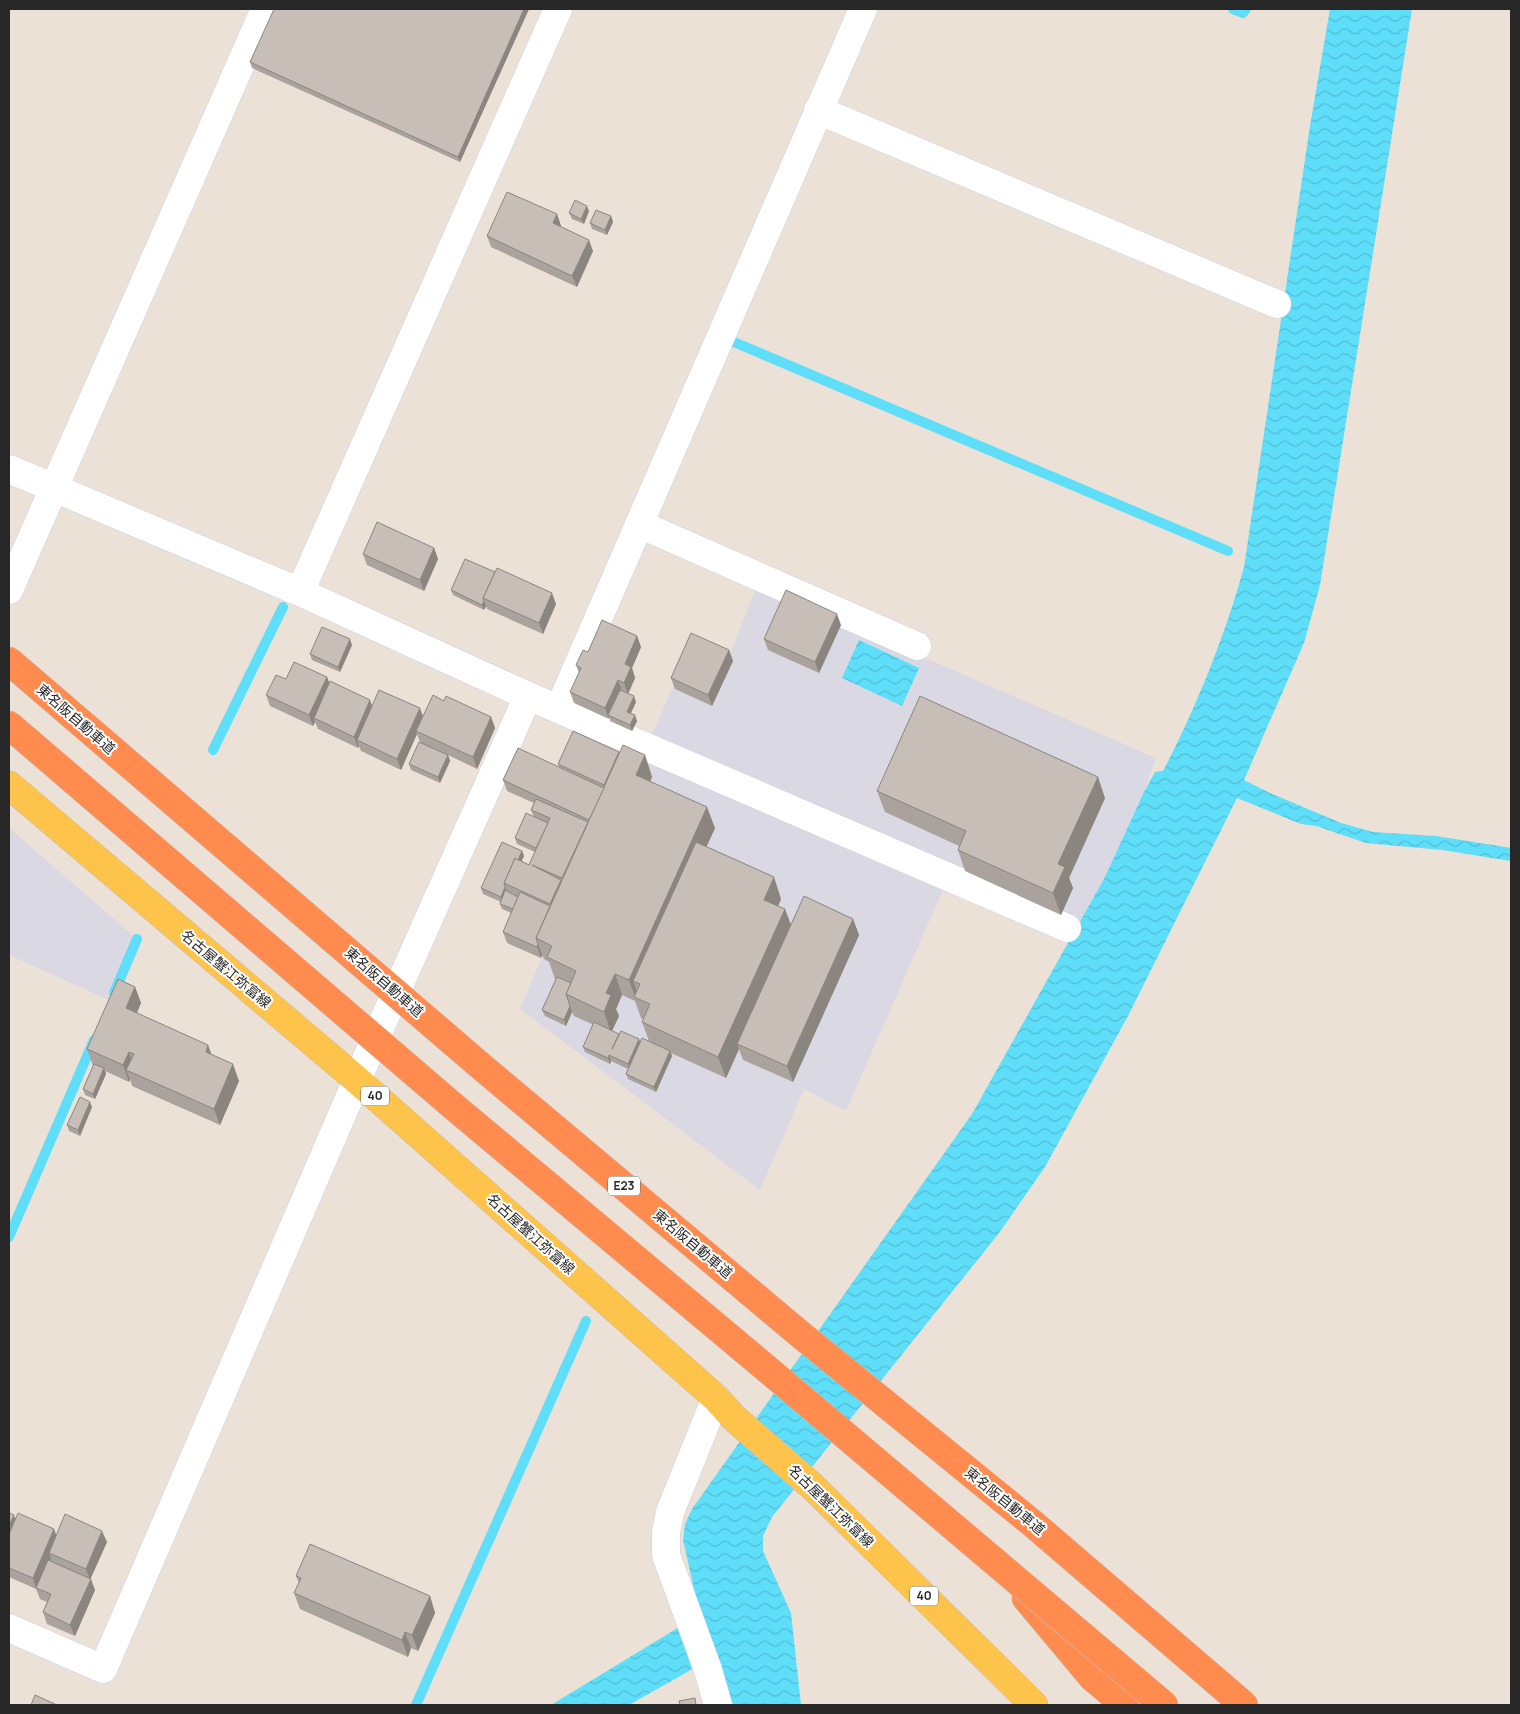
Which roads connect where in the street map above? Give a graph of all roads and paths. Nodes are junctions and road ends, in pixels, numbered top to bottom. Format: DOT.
graph roads {
  1 [pos="265,9"];
  2 [pos="558,9"];
  3 [pos="863,9"];
  4 [pos="818,110"];
  5 [pos="1277,304"];
  6 [pos="9,469"];
  7 [pos="54,489"];
  8 [pos="639,524"];
  9 [pos="9,590"];
  10 [pos="300,592"];
  11 [pos="917,646"];
  12 [pos="9,661"];
  13 [pos="528,696"];
  14 [pos="559,710"];
  15 [pos="9,725"];
  16 [pos="9,785"];
  17 [pos="1067,928"];
  18 [pos="357,1080"];
  19 [pos="725,1407"];
  20 [pos="998,1564"];
  21 [pos="9,1628"];
  22 [pos="718,1705"];
  23 [pos="1034,1705"];
  24 [pos="1125,1705"];
  25 [pos="1164,1705"];
  26 [pos="1244,1705"];
  1 -- 7 [label="street"];
  2 -- 10 [label="street"];
  3 -- 4 [label="street"];
  4 -- 5 [label="street"];
  4 -- 8 [label="street"];
  6 -- 7 [label="street"];
  7 -- 9 [label="street"];
  7 -- 10 [label="street"];
  8 -- 11 [label="street"];
  8 -- 14 [label="street"];
  10 -- 13 [label="street"];
  12 -- 26 [label="highway, 東名阪自動車道 / E23, bridge"];
  13 -- 14 [label="street"];
  13 -- 18 [label="street"];
  14 -- 17 [label="street"];
  15 -- 20 [label="highway, bridge"];
  16 -- 18 [label="main road, 名古屋蟹江弥富線 / 40"];
  18 -- 19 [label="main road, 名古屋蟹江弥富線 / 40"];
  18 -- 21 [label="street"];
  19 -- 22 [label="street"];
  19 -- 23 [label="main road, 名古屋蟹江弥富線 / 40"];
  20 -- 24 [label="highway, bridge"];
  20 -- 25 [label="highway, bridge"];
}
